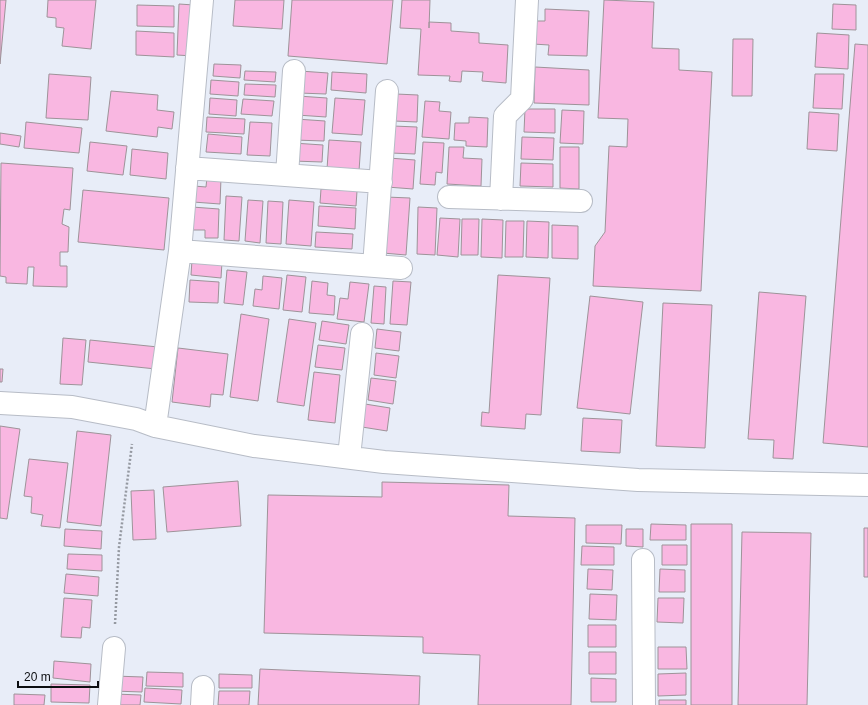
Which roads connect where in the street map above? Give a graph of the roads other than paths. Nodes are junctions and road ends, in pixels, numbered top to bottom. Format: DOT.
graph roads {
  1 [pos="202,0"];
  2 [pos="527,0"];
  3 [pos="294,71"];
  4 [pos="387,91"];
  5 [pos="187,168"];
  6 [pos="287,175"];
  7 [pos="380,182"];
  8 [pos="450,197"];
  9 [pos="501,199"];
  10 [pos="581,201"];
  11 [pos="180,251"];
  12 [pos="374,266"];
  13 [pos="401,268"];
  14 [pos="362,334"];
  15 [pos="0,403"];
  16 [pos="145,422"];
  17 [pos="349,457"];
  18 [pos="868,485"];
  19 [pos="643,560"];
  20 [pos="114,648"];
  21 [pos="109,705"];
  22 [pos="644,705"];
  1 -- 5 [label="street"];
  2 -- 9 [label="street"];
  3 -- 6 [label="street"];
  4 -- 7 [label="street"];
  5 -- 6 [label="street"];
  5 -- 11 [label="street"];
  6 -- 7 [label="street"];
  7 -- 12 [label="street"];
  8 -- 9 [label="street"];
  9 -- 10 [label="street"];
  11 -- 12 [label="street"];
  11 -- 16 [label="street"];
  12 -- 13 [label="street"];
  14 -- 17 [label="street"];
  15 -- 16 [label="street"];
  16 -- 17 [label="street"];
  17 -- 18 [label="street"];
  19 -- 22 [label="street"];
  20 -- 21 [label="street"];
}
